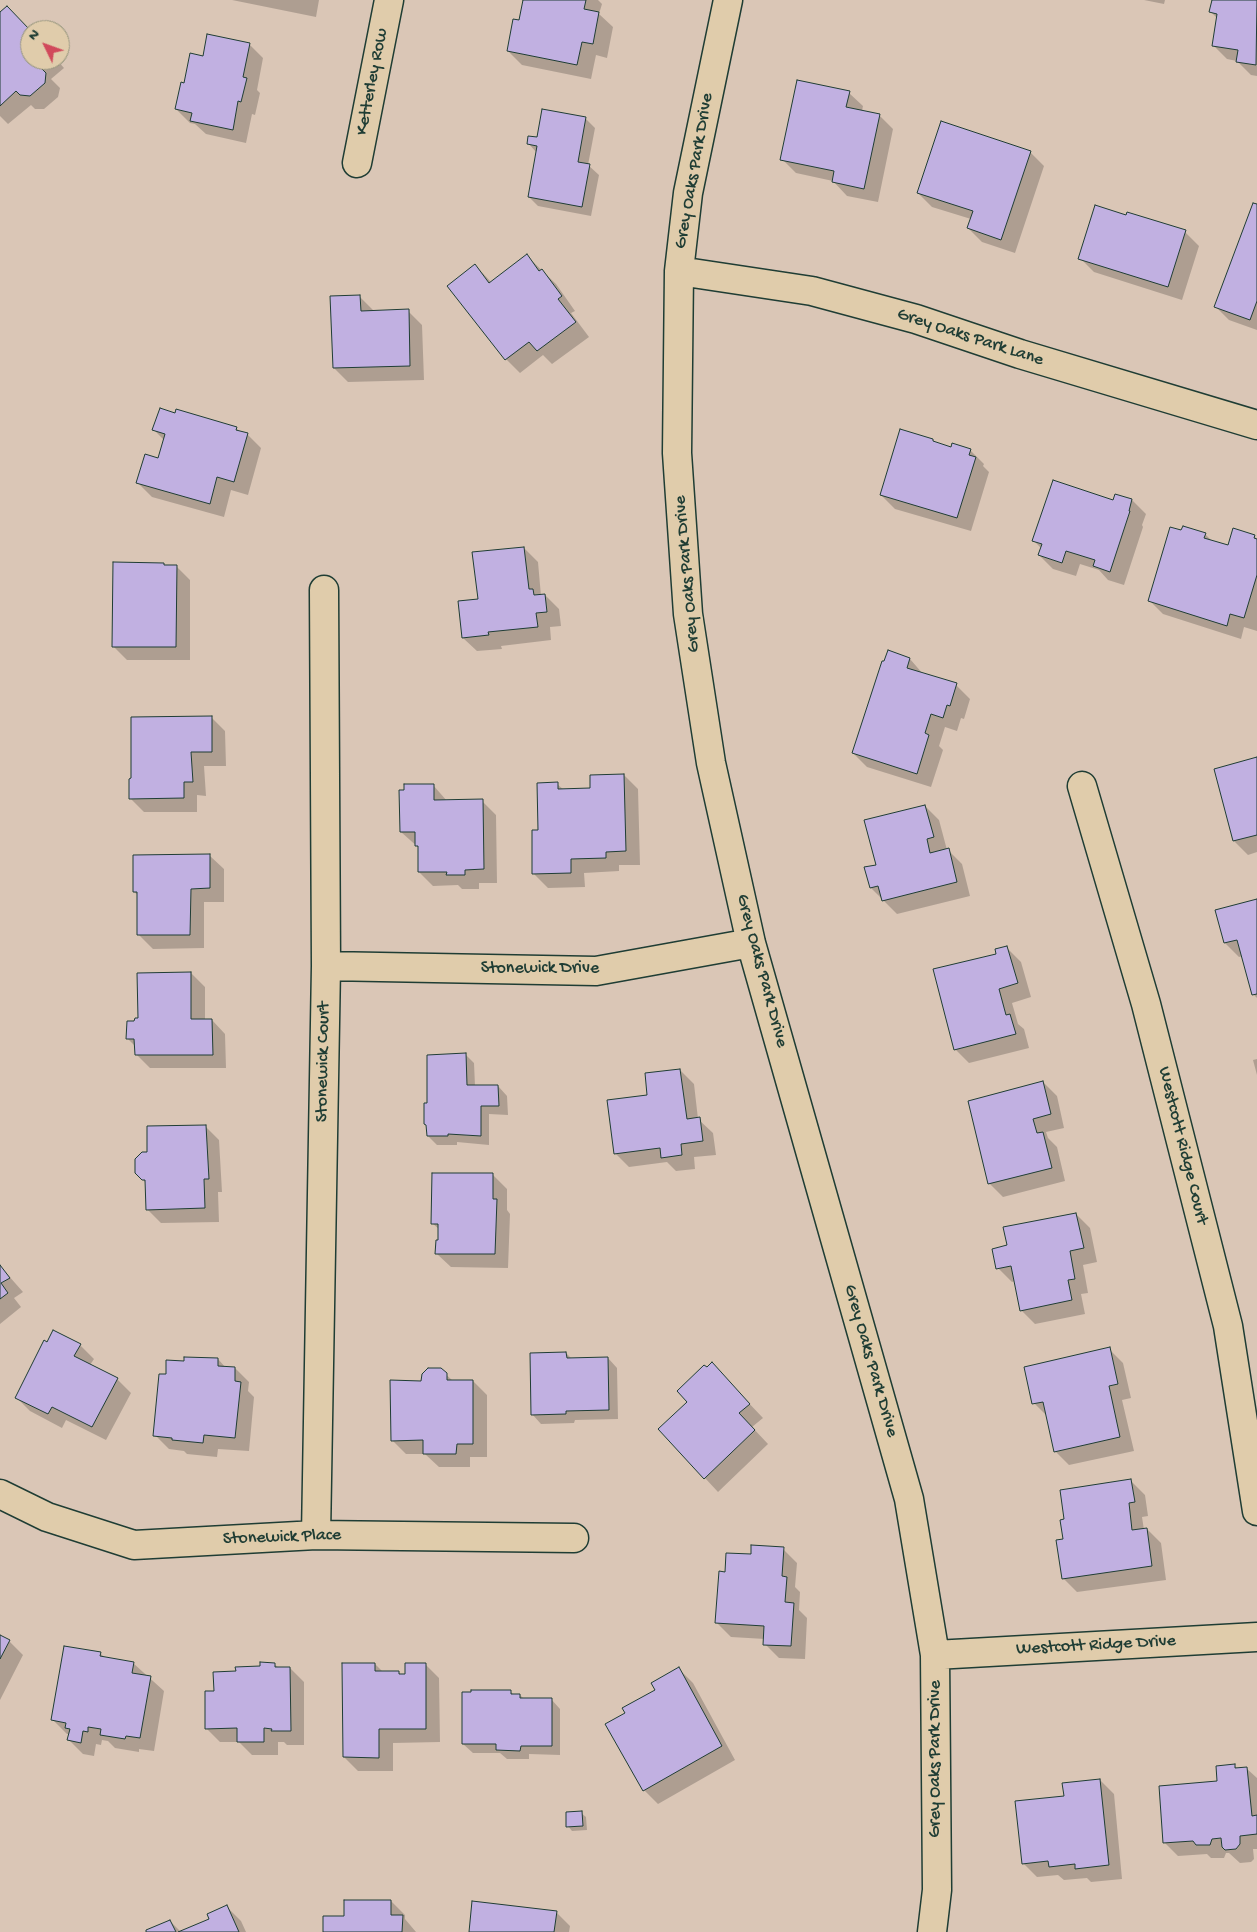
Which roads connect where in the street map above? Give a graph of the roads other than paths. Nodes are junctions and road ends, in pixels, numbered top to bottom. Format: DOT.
graph roads {
  1 [pos="389,0"];
  2 [pos="728,0"];
  3 [pos="357,163"];
  4 [pos="679,271"];
  5 [pos="1257,426"];
  6 [pos="324,590"];
  7 [pos="1082,786"];
  8 [pos="752,943"];
  9 [pos="326,966"];
  10 [pos="0,1494"];
  11 [pos="1257,1511"];
  12 [pos="316,1535"];
  13 [pos="574,1538"];
  14 [pos="1257,1637"];
  15 [pos="935,1656"];
  16 [pos="932,1932"];
  1 -- 3 [label="street, Ketterley Row"];
  2 -- 4 [label="street, Grey Oaks Park Drive"];
  4 -- 5 [label="street, Grey Oaks Park Lane"];
  4 -- 8 [label="street, Grey Oaks Park Drive"];
  6 -- 9 [label="street, Stonewick Court"];
  7 -- 11 [label="street, Westcott Ridge Court"];
  8 -- 9 [label="street, Stonewick Drive"];
  8 -- 15 [label="street, Grey Oaks Park Drive"];
  9 -- 12 [label="street, Stonewick Court"];
  10 -- 12 [label="street, Stonewick Place"];
  12 -- 13 [label="street, Stonewick Place"];
  14 -- 15 [label="street, Westcott Ridge Drive"];
  15 -- 16 [label="street, Grey Oaks Park Drive"];
}
